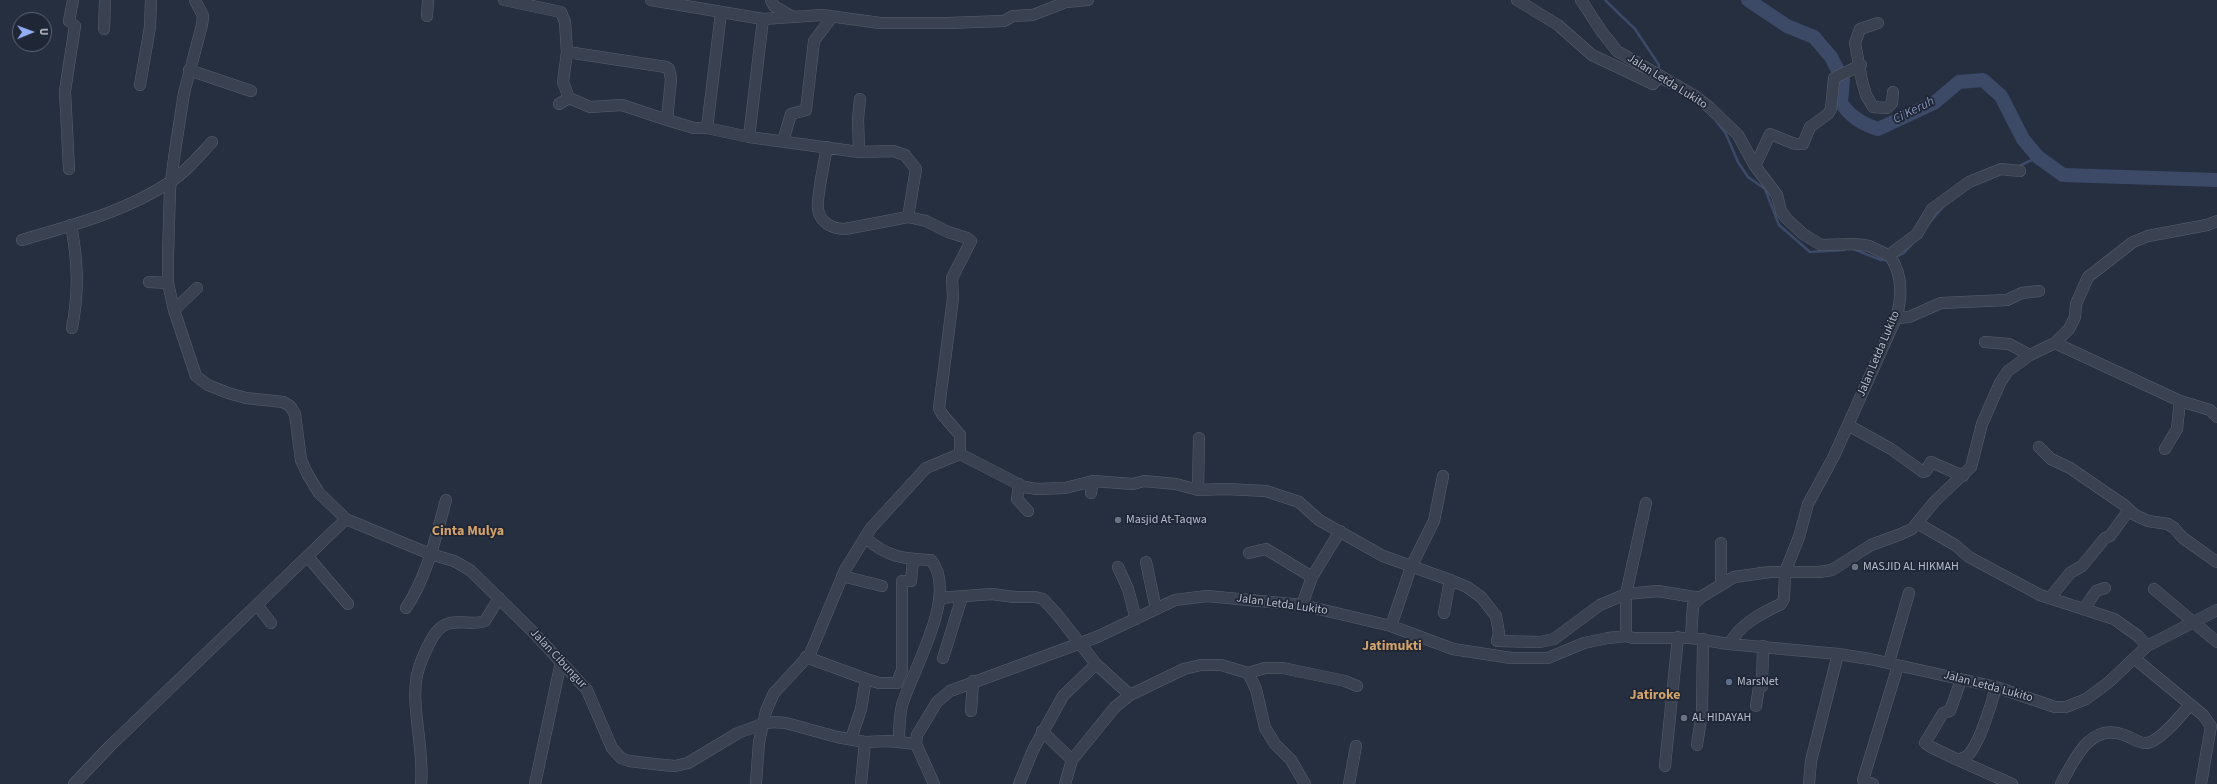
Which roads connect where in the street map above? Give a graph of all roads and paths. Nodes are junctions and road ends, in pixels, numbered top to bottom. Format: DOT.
graph roads {
  1 [pos="73,0"];
  2 [pos="105,0"];
  3 [pos="151,0"];
  4 [pos="195,0"];
  5 [pos="428,0"];
  6 [pos="504,0"];
  7 [pos="651,0"];
  8 [pos="771,0"];
  9 [pos="1088,0"];
  10 [pos="1517,0"];
  11 [pos="1581,0"];
  12 [pos="672,2"];
  13 [pos="721,13"];
  14 [pos="427,16"];
  15 [pos="791,16"];
  16 [pos="832,17"];
  17 [pos="763,18"];
  18 [pos="1878,23"];
  19 [pos="104,29"];
  20 [pos="567,52"];
  21 [pos="1860,65"];
  22 [pos="189,70"];
  23 [pos="1656,78"];
  24 [pos="140,85"];
  25 [pos="251,91"];
  26 [pos="1893,92"];
  27 [pos="570,98"];
  28 [pos="860,99"];
  29 [pos="559,104"];
  30 [pos="667,120"];
  31 [pos="707,128"];
  32 [pos="749,137"];
  33 [pos="783,141"];
  34 [pos="212,142"];
  35 [pos="827,147"];
  36 [pos="859,152"];
  37 [pos="1755,166"];
  38 [pos="69,169"];
  39 [pos="2015,170"];
  40 [pos="170,182"];
  41 [pos="908,217"];
  42 [pos="2217,221"];
  43 [pos="71,225"];
  44 [pos="22,240"];
  45 [pos="1891,257"];
  46 [pos="149,282"];
  47 [pos="168,283"];
  48 [pos="197,288"];
  49 [pos="2040,291"];
  50 [pos="174,310"];
  51 [pos="1896,318"];
  52 [pos="72,328"];
  53 [pos="1985,342"];
  54 [pos="2055,343"];
  55 [pos="2030,355"];
  56 [pos="2180,401"];
  57 [pos="2217,417"];
  58 [pos="1848,425"];
  59 [pos="1199,438"];
  60 [pos="2039,447"];
  61 [pos="2165,449"];
  62 [pos="960,454"];
  63 [pos="1443,476"];
  64 [pos="1963,476"];
  65 [pos="1093,481"];
  66 [pos="1019,484"];
  67 [pos="1198,490"];
  68 [pos="1091,493"];
  69 [pos="446,500"];
  70 [pos="1646,503"];
  71 [pos="2129,510"];
  72 [pos="1028,511"];
  73 [pos="346,518"];
  74 [pos="1916,523"];
  75 [pos="1340,531"];
  76 [pos="866,538"];
  77 [pos="1721,542"];
  78 [pos="1249,553"];
  79 [pos="430,554"];
  80 [pos="308,558"];
  81 [pos="913,560"];
  82 [pos="1146,562"];
  83 [pos="2217,562"];
  84 [pos="1118,567"];
  85 [pos="1411,567"];
  86 [pos="1785,572"];
  87 [pos="842,576"];
  88 [pos="1312,578"];
  89 [pos="1450,580"];
  90 [pos="1721,585"];
  91 [pos="882,586"];
  92 [pos="2105,588"];
  93 [pos="2154,589"];
  94 [pos="1909,593"];
  95 [pos="1626,594"];
  96 [pos="962,597"];
  97 [pos="499,598"];
  98 [pos="939,598"];
  99 [pos="1700,598"];
  100 [pos="2050,598"];
  101 [pos="348,604"];
  102 [pos="1302,605"];
  103 [pos="257,606"];
  104 [pos="406,608"];
  105 [pos="1156,609"];
  106 [pos="2084,610"];
  107 [pos="2217,610"];
  108 [pos="1444,613"];
  109 [pos="1136,619"];
  110 [pos="271,622"];
  111 [pos="2196,623"];
  112 [pos="1391,626"];
  113 [pos="1626,636"];
  114 [pos="1678,637"];
  115 [pos="1691,638"];
  116 [pos="1703,639"];
  117 [pos="1497,641"];
  118 [pos="2217,642"];
  119 [pos="1079,644"];
  120 [pos="1729,644"];
  121 [pos="1762,646"];
  122 [pos="2147,646"];
  123 [pos="1838,654"];
  124 [pos="1497,656"];
  125 [pos="806,657"];
  126 [pos="943,658"];
  127 [pos="2134,658"];
  128 [pos="561,662"];
  129 [pos="1096,664"];
  130 [pos="1893,664"];
  131 [pos="1248,673"];
  132 [pos="866,679"];
  133 [pos="1961,680"];
  134 [pos="973,681"];
  135 [pos="1357,686"];
  136 [pos="1996,687"];
  137 [pos="1130,695"];
  138 [pos="2190,705"];
  139 [pos="1756,706"];
  140 [pos="971,711"];
  141 [pos="762,724"];
  142 [pos="1042,731"];
  143 [pos="851,739"];
  144 [pos="865,742"];
  145 [pos="899,742"];
  146 [pos="916,744"];
  147 [pos="1698,745"];
  148 [pos="1356,746"];
  149 [pos="1072,760"];
  150 [pos="1958,760"];
  151 [pos="1665,766"];
  152 [pos="74,784"];
  153 [pos="421,784"];
  154 [pos="535,784"];
  155 [pos="756,784"];
  156 [pos="861,784"];
  157 [pos="934,784"];
  158 [pos="1020,784"];
  159 [pos="1065,784"];
  160 [pos="1304,784"];
  161 [pos="1349,784"];
  162 [pos="1809,784"];
  163 [pos="1873,784"];
  164 [pos="2012,784"];
  165 [pos="2061,784"];
  166 [pos="2201,784"];
  1 -- 38 [label="street"];
  2 -- 19 [label="street"];
  3 -- 24 [label="street"];
  4 -- 22 [label="street"];
  5 -- 14 [label="street"];
  6 -- 20 [label="street"];
  7 -- 12 [label="street"];
  8 -- 15 [label="street"];
  9 -- 16 [label="street"];
  10 -- 23 [label="street"];
  11 -- 23 [label="street, Jalan Letda Lukito"];
  12 -- 13 [label="street"];
  13 -- 17 [label="street"];
  13 -- 31 [label="street"];
  15 -- 16 [label="street"];
  15 -- 17 [label="street"];
  16 -- 33 [label="street"];
  17 -- 32 [label="street"];
  18 -- 21 [label="street"];
  20 -- 27 [label="street"];
  20 -- 30 [label="street"];
  21 -- 26 [label="street"];
  21 -- 37 [label="street"];
  22 -- 25 [label="street"];
  22 -- 40 [label="street"];
  23 -- 37 [label="street, Jalan Letda Lukito"];
  27 -- 29 [label="street"];
  27 -- 30 [label="street"];
  28 -- 36 [label="street"];
  30 -- 31 [label="street"];
  31 -- 32 [label="street"];
  32 -- 33 [label="street"];
  33 -- 35 [label="street"];
  34 -- 40 [label="street"];
  35 -- 36 [label="street"];
  35 -- 41 [label="street"];
  36 -- 41 [label="street"];
  37 -- 45 [label="street, Jalan Letda Lukito"];
  39 -- 45 [label="street"];
  40 -- 43 [label="street"];
  40 -- 47 [label="street"];
  41 -- 62 [label="street"];
  42 -- 54 [label="street"];
  43 -- 44 [label="street"];
  43 -- 52 [label="street"];
  45 -- 51 [label="street, Jalan Letda Lukito"];
  46 -- 47 [label="street"];
  47 -- 50 [label="street"];
  48 -- 50 [label="street"];
  49 -- 51 [label="street"];
  50 -- 73 [label="street, Jalan Cibungur"];
  51 -- 58 [label="street, Jalan Letda Lukito"];
  53 -- 55 [label="street"];
  54 -- 55 [label="street"];
  54 -- 56 [label="street"];
  55 -- 64 [label="street"];
  56 -- 57 [label="street"];
  56 -- 61 [label="street"];
  58 -- 64 [label="street"];
  58 -- 86 [label="street, Jalan Letda Lukito"];
  59 -- 67 [label="street"];
  60 -- 71 [label="street"];
  62 -- 66 [label="street"];
  62 -- 76 [label="street"];
  63 -- 85 [label="street"];
  64 -- 74 [label="street"];
  65 -- 66 [label="street"];
  65 -- 67 [label="street"];
  65 -- 68 [label="street"];
  66 -- 72 [label="street"];
  67 -- 75 [label="street"];
  69 -- 79 [label="street"];
  70 -- 95 [label="street"];
  71 -- 83 [label="street"];
  71 -- 100 [label="street"];
  73 -- 79 [label="street, Jalan Cibungur"];
  73 -- 80 [label="street"];
  74 -- 86 [label="street"];
  74 -- 100 [label="street"];
  75 -- 85 [label="street"];
  75 -- 88 [label="street"];
  76 -- 81 [label="street"];
  76 -- 87 [label="street"];
  77 -- 90 [label="street"];
  78 -- 88 [label="street"];
  79 -- 97 [label="street, Jalan Cibungur"];
  79 -- 104 [label="street"];
  80 -- 101 [label="street"];
  80 -- 103 [label="street"];
  81 -- 98 [label="street"];
  81 -- 132 [label="street"];
  82 -- 105 [label="street"];
  84 -- 109 [label="street"];
  85 -- 89 [label="street"];
  85 -- 112 [label="street"];
  86 -- 90 [label="street"];
  86 -- 120 [label="street, Jalan Letda Lukito"];
  87 -- 91 [label="street"];
  87 -- 125 [label="street"];
  88 -- 102 [label="street"];
  89 -- 108 [label="street"];
  89 -- 117 [label="street"];
  90 -- 99 [label="street"];
  92 -- 106 [label="street"];
  93 -- 111 [label="street"];
  94 -- 130 [label="street"];
  95 -- 99 [label="street"];
  95 -- 113 [label="street"];
  95 -- 117 [label="street"];
  96 -- 98 [label="street"];
  96 -- 119 [label="street"];
  96 -- 126 [label="street"];
  97 -- 128 [label="street, Jalan Cibungur"];
  97 -- 153 [label="street"];
  98 -- 145 [label="street"];
  99 -- 115 [label="street"];
  100 -- 106 [label="street"];
  102 -- 105 [label="street, Jalan Letda Lukito"];
  102 -- 112 [label="street, Jalan Letda Lukito"];
  103 -- 110 [label="street"];
  103 -- 152 [label="street"];
  105 -- 109 [label="street, Jalan Letda Lukito"];
  106 -- 122 [label="street"];
  107 -- 111 [label="street, Jalan Letda Lukito"];
  109 -- 119 [label="street, Jalan Letda Lukito"];
  111 -- 118 [label="street"];
  111 -- 122 [label="street, Jalan Letda Lukito"];
  112 -- 124 [label="street, Jalan Letda Lukito"];
  113 -- 114 [label="street, Jalan Letda Lukito"];
  113 -- 124 [label="street, Jalan Letda Lukito"];
  114 -- 115 [label="street, Jalan Letda Lukito"];
  114 -- 151 [label="street"];
  115 -- 116 [label="street, Jalan Letda Lukito"];
  116 -- 120 [label="street, Jalan Letda Lukito"];
  116 -- 147 [label="street"];
  117 -- 124 [label="street"];
  119 -- 129 [label="street"];
  119 -- 134 [label="street, Jalan Letda Lukito"];
  120 -- 121 [label="street, Jalan Letda Lukito"];
  121 -- 123 [label="street, Jalan Letda Lukito"];
  121 -- 139 [label="street"];
  122 -- 127 [label="street, Jalan Letda Lukito"];
  123 -- 130 [label="street, Jalan Letda Lukito"];
  123 -- 162 [label="street"];
  125 -- 132 [label="street"];
  125 -- 141 [label="street"];
  127 -- 136 [label="street, Jalan Letda Lukito"];
  127 -- 138 [label="street"];
  128 -- 141 [label="street, Jalan Cibungur"];
  128 -- 154 [label="street"];
  129 -- 137 [label="street"];
  129 -- 142 [label="street"];
  130 -- 133 [label="street, Jalan Letda Lukito"];
  130 -- 163 [label="street"];
  131 -- 135 [label="street"];
  131 -- 137 [label="street"];
  131 -- 160 [label="street"];
  132 -- 143 [label="street"];
  133 -- 136 [label="street, Jalan Letda Lukito"];
  133 -- 150 [label="street"];
  134 -- 140 [label="street"];
  134 -- 146 [label="street, Jalan Letda Lukito"];
  136 -- 150 [label="street"];
  137 -- 149 [label="street"];
  138 -- 165 [label="street"];
  138 -- 166 [label="street"];
  141 -- 143 [label="street, Jalan Cibungur"];
  141 -- 155 [label="street"];
  142 -- 149 [label="street"];
  142 -- 158 [label="street"];
  143 -- 144 [label="street, Jalan Cibungur"];
  144 -- 145 [label="street, Jalan Cibungur"];
  144 -- 156 [label="street"];
  145 -- 146 [label="street, Jalan Cibungur"];
  146 -- 157 [label="street"];
  148 -- 161 [label="street"];
  149 -- 159 [label="street"];
  150 -- 164 [label="street"];
}
